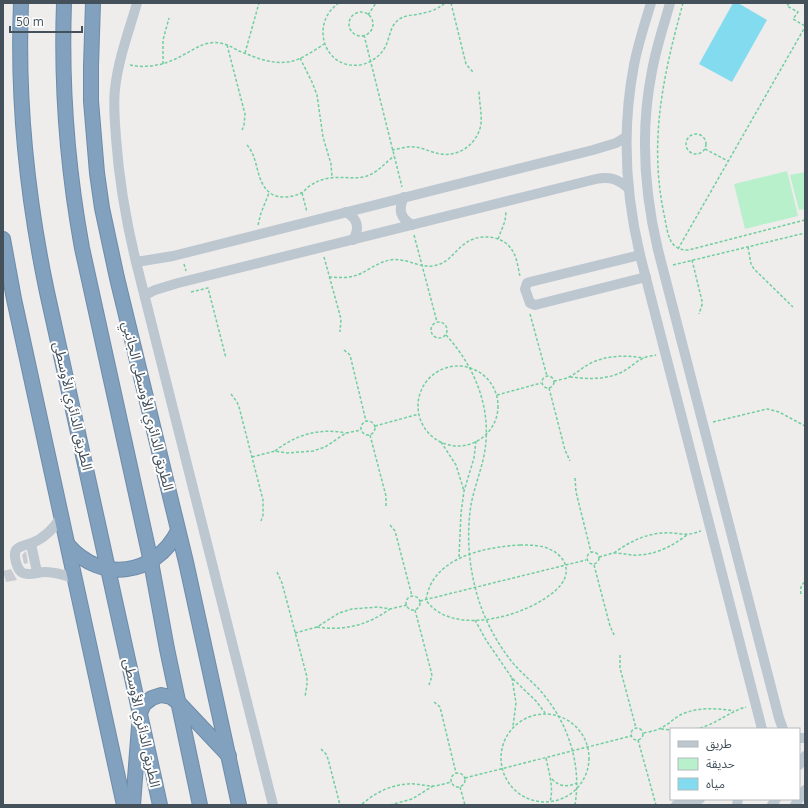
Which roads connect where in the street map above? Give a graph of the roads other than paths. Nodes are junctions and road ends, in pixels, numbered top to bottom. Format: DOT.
graph roads {
  1 [pos="21,3"];
  2 [pos="64,3"];
  3 [pos="93,3"];
  4 [pos="137,3"];
  5 [pos="651,3"];
  6 [pos="670,3"];
  7 [pos="626,137"];
  8 [pos="628,188"];
  9 [pos="404,197"];
  10 [pos="346,212"];
  11 [pos="412,225"];
  12 [pos="3,239"];
  13 [pos="353,240"];
  14 [pos="640,255"];
  15 [pos="136,262"];
  16 [pos="646,277"];
  17 [pos="145,295"];
  18 [pos="61,517"];
  19 [pos="178,531"];
  20 [pos="31,544"];
  21 [pos="68,545"];
  22 [pos="151,562"];
  23 [pos="109,569"];
  24 [pos="37,572"];
  25 [pos="75,579"];
  26 [pos="179,703"];
  27 [pos="140,713"];
  28 [pos="762,728"];
  29 [pos="783,728"];
  30 [pos="229,757"];
  31 [pos="696,800"];
  32 [pos="124,805"];
  33 [pos="133,805"];
  34 [pos="160,805"];
  35 [pos="200,805"];
  36 [pos="239,805"];
  37 [pos="273,805"];
  38 [pos="676,805"];
  1 -- 23 [label="highway, الطريق الدائري الأوسطى"];
  2 -- 22 [label="highway"];
  3 -- 19 [label="highway, الطريق الدائري الأوسطى الجانبي"];
  4 -- 15 [label="street"];
  5 -- 7 [label="street"];
  6 -- 29 [label="street"];
  7 -- 8 [label="street"];
  7 -- 9 [label="street"];
  8 -- 11 [label="street"];
  8 -- 14 [label="street"];
  9 -- 10 [label="street"];
  9 -- 11 [label="street"];
  10 -- 13 [label="street"];
  10 -- 15 [label="street"];
  11 -- 13 [label="street"];
  12 -- 18 [label="highway"];
  13 -- 17 [label="street"];
  14 -- 16 [label="street"];
  14 -- 16 [label="street"];
  15 -- 17 [label="street"];
  16 -- 28 [label="street"];
  17 -- 37 [label="street"];
  18 -- 20 [label="street"];
  18 -- 21 [label="highway"];
  19 -- 22 [label="highway"];
  19 -- 30 [label="highway, الطريق الدائري الأوسطى الجانبي"];
  20 -- 24 [label="street"];
  20 -- 24 [label="street"];
  21 -- 23 [label="highway"];
  21 -- 25 [label="highway"];
  22 -- 23 [label="highway"];
  22 -- 26 [label="highway"];
  23 -- 27 [label="highway, الطريق الدائري الأوسطى"];
  24 -- 25 [label="street"];
  25 -- 32 [label="highway"];
  26 -- 27 [label="highway"];
  26 -- 30 [label="highway"];
  26 -- 35 [label="highway"];
  27 -- 33 [label="highway"];
  27 -- 34 [label="highway, الطريق الدائري الأوسطى"];
  30 -- 36 [label="highway, الطريق الدائري الأوسطى الجانبي"];
  31 -- 38 [label="street"];
}
